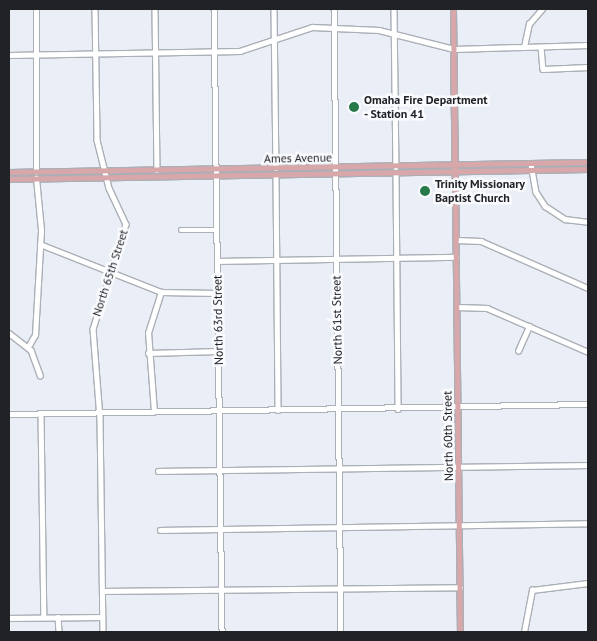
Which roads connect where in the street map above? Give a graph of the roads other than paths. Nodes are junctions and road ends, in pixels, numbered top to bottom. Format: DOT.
graph roads {
  1 [pos="36,9"];
  2 [pos="95,9"];
  3 [pos="155,9"];
  4 [pos="214,9"];
  5 [pos="274,9"];
  6 [pos="334,9"];
  7 [pos="394,9"];
  8 [pos="453,9"];
  9 [pos="542,9"];
  10 [pos="334,27"];
  11 [pos="394,32"];
  12 [pos="274,40"];
  13 [pos="588,46"];
  14 [pos="524,47"];
  15 [pos="541,47"];
  16 [pos="454,48"];
  17 [pos="215,52"];
  18 [pos="155,53"];
  19 [pos="96,54"];
  20 [pos="9,55"];
  21 [pos="36,55"];
  22 [pos="588,67"];
  23 [pos="588,162"];
  24 [pos="531,164"];
  25 [pos="396,167"];
  26 [pos="276,168"];
  27 [pos="336,168"];
  28 [pos="216,169"];
  29 [pos="452,169"];
  30 [pos="458,169"];
  31 [pos="588,169"];
  32 [pos="105,170"];
  33 [pos="157,170"];
  34 [pos="532,170"];
  35 [pos="9,172"];
  36 [pos="36,172"];
  37 [pos="396,173"];
  38 [pos="336,174"];
  39 [pos="276,175"];
  40 [pos="216,176"];
  41 [pos="107,177"];
  42 [pos="36,178"];
  43 [pos="9,179"];
  44 [pos="588,222"];
  45 [pos="181,230"];
  46 [pos="217,230"];
  47 [pos="456,240"];
  48 [pos="40,244"];
  49 [pos="456,256"];
  50 [pos="396,259"];
  51 [pos="277,260"];
  52 [pos="337,260"];
  53 [pos="218,261"];
  54 [pos="112,269"];
  55 [pos="588,288"];
  56 [pos="161,292"];
  57 [pos="218,292"];
  58 [pos="457,307"];
  59 [pos="529,326"];
  60 [pos="9,333"];
  61 [pos="28,347"];
  62 [pos="518,350"];
  63 [pos="219,351"];
  64 [pos="588,352"];
  65 [pos="148,353"];
  66 [pos="40,374"];
  67 [pos="588,404"];
  68 [pos="458,408"];
  69 [pos="338,409"];
  70 [pos="398,409"];
  71 [pos="278,410"];
  72 [pos="219,411"];
  73 [pos="154,412"];
  74 [pos="100,413"];
  75 [pos="9,414"];
  76 [pos="41,414"];
  77 [pos="588,465"];
  78 [pos="459,468"];
  79 [pos="339,469"];
  80 [pos="158,471"];
  81 [pos="220,471"];
  82 [pos="588,523"];
  83 [pos="459,526"];
  84 [pos="340,529"];
  85 [pos="160,530"];
  86 [pos="221,530"];
  87 [pos="588,583"];
  88 [pos="340,588"];
  89 [pos="460,588"];
  90 [pos="222,590"];
  91 [pos="102,591"];
  92 [pos="58,617"];
  93 [pos="102,617"];
  94 [pos="9,618"];
  95 [pos="44,618"];
  96 [pos="59,632"];
  97 [pos="103,632"];
  98 [pos="222,632"];
  99 [pos="341,632"];
  100 [pos="460,632"];
  101 [pos="524,632"];
  1 -- 21 [label="street"];
  2 -- 19 [label="street, North 65th Street"];
  3 -- 18 [label="street"];
  4 -- 17 [label="street, North 63rd Street"];
  5 -- 12 [label="street"];
  6 -- 10 [label="street, North 61st Street"];
  7 -- 11 [label="street"];
  8 -- 16 [label="main road, North 60th Street"];
  9 -- 14 [label="street"];
  10 -- 11 [label="street"];
  10 -- 12 [label="street"];
  10 -- 27 [label="street, North 61st Street"];
  11 -- 16 [label="street"];
  11 -- 25 [label="street"];
  12 -- 17 [label="street"];
  12 -- 26 [label="street"];
  13 -- 15 [label="street"];
  14 -- 15 [label="street"];
  14 -- 16 [label="street"];
  15 -- 22 [label="street"];
  16 -- 29 [label="main road, North 60th Street"];
  16 -- 30 [label="main road, North 60th Street"];
  17 -- 18 [label="street"];
  17 -- 28 [label="street, North 63rd Street"];
  18 -- 19 [label="street"];
  18 -- 33 [label="street"];
  19 -- 21 [label="street"];
  19 -- 32 [label="street, North 65th Street"];
  20 -- 21 [label="street"];
  21 -- 36 [label="street"];
  23 -- 24 [label="main road, Ames Avenue"];
  24 -- 30 [label="main road, Ames Avenue"];
  24 -- 34 [label="street"];
  25 -- 27 [label="main road, Ames Avenue"];
  25 -- 29 [label="main road, Ames Avenue"];
  26 -- 27 [label="main road, Ames Avenue"];
  26 -- 28 [label="main road, Ames Avenue"];
  27 -- 38 [label="street, North 61st Street"];
  28 -- 33 [label="main road, Ames Avenue"];
  28 -- 40 [label="street, North 63rd Street"];
  29 -- 30 [label="main road, Ames Avenue"];
  29 -- 37 [label="main road, Ames Avenue"];
  29 -- 47 [label="main road, North 60th Street"];
  30 -- 34 [label="main road, Ames Avenue"];
  30 -- 47 [label="main road, North 60th Street"];
  31 -- 34 [label="main road, Ames Avenue"];
  32 -- 33 [label="main road, Ames Avenue"];
  32 -- 36 [label="main road, Ames Avenue"];
  32 -- 41 [label="street, North 65th Street"];
  34 -- 44 [label="street"];
  35 -- 36 [label="main road, Ames Avenue"];
  37 -- 38 [label="main road, Ames Avenue"];
  37 -- 50 [label="street"];
  38 -- 39 [label="main road, Ames Avenue"];
  38 -- 52 [label="street, North 61st Street"];
  39 -- 40 [label="main road, Ames Avenue"];
  39 -- 51 [label="street"];
  40 -- 41 [label="main road, Ames Avenue"];
  40 -- 46 [label="street, North 63rd Street"];
  41 -- 42 [label="main road, Ames Avenue"];
  41 -- 54 [label="street, North 65th Street"];
  42 -- 43 [label="main road, Ames Avenue"];
  42 -- 48 [label="street"];
  45 -- 46 [label="street"];
  46 -- 53 [label="street, North 63rd Street"];
  47 -- 49 [label="main road, North 60th Street"];
  47 -- 55 [label="street"];
  48 -- 54 [label="street"];
  48 -- 61 [label="street"];
  49 -- 50 [label="street"];
  49 -- 58 [label="main road, North 60th Street"];
  50 -- 52 [label="street"];
  50 -- 70 [label="street"];
  51 -- 52 [label="street"];
  51 -- 53 [label="street"];
  51 -- 71 [label="street"];
  52 -- 69 [label="street, North 61st Street"];
  53 -- 57 [label="street, North 63rd Street"];
  54 -- 56 [label="street"];
  54 -- 74 [label="street, North 65th Street"];
  56 -- 57 [label="street"];
  56 -- 65 [label="street"];
  57 -- 63 [label="street, North 63rd Street"];
  58 -- 59 [label="street"];
  58 -- 68 [label="main road, North 60th Street"];
  59 -- 62 [label="street"];
  59 -- 64 [label="street"];
  60 -- 61 [label="street"];
  61 -- 66 [label="street"];
  63 -- 65 [label="street"];
  63 -- 72 [label="street, North 63rd Street"];
  65 -- 73 [label="street"];
  67 -- 68 [label="street"];
  68 -- 70 [label="street"];
  68 -- 78 [label="main road, North 60th Street"];
  69 -- 70 [label="street"];
  69 -- 71 [label="street"];
  69 -- 79 [label="street, North 61st Street"];
  71 -- 72 [label="street"];
  72 -- 73 [label="street"];
  72 -- 81 [label="street, North 63rd Street"];
  73 -- 74 [label="street"];
  74 -- 76 [label="street"];
  74 -- 91 [label="street, North 65th Street"];
  75 -- 76 [label="street"];
  76 -- 95 [label="street"];
  77 -- 78 [label="street"];
  78 -- 79 [label="street"];
  78 -- 83 [label="main road, North 60th Street"];
  79 -- 81 [label="street"];
  79 -- 84 [label="street, North 61st Street"];
  80 -- 81 [label="street"];
  81 -- 86 [label="street, North 63rd Street"];
  82 -- 83 [label="street"];
  83 -- 84 [label="street"];
  83 -- 89 [label="main road, North 60th Street"];
  84 -- 86 [label="street"];
  84 -- 88 [label="street, North 61st Street"];
  85 -- 86 [label="street"];
  86 -- 90 [label="street, North 63rd Street"];
  87 -- 101 [label="street"];
  88 -- 89 [label="street"];
  88 -- 90 [label="street"];
  88 -- 99 [label="street, North 61st Street"];
  89 -- 100 [label="main road, North 60th Street"];
  90 -- 91 [label="street"];
  90 -- 98 [label="street, North 63rd Street"];
  91 -- 93 [label="street, North 65th Street"];
  92 -- 93 [label="street"];
  92 -- 95 [label="street"];
  92 -- 96 [label="street"];
  93 -- 97 [label="street, North 65th Street"];
  94 -- 95 [label="street"];
}
